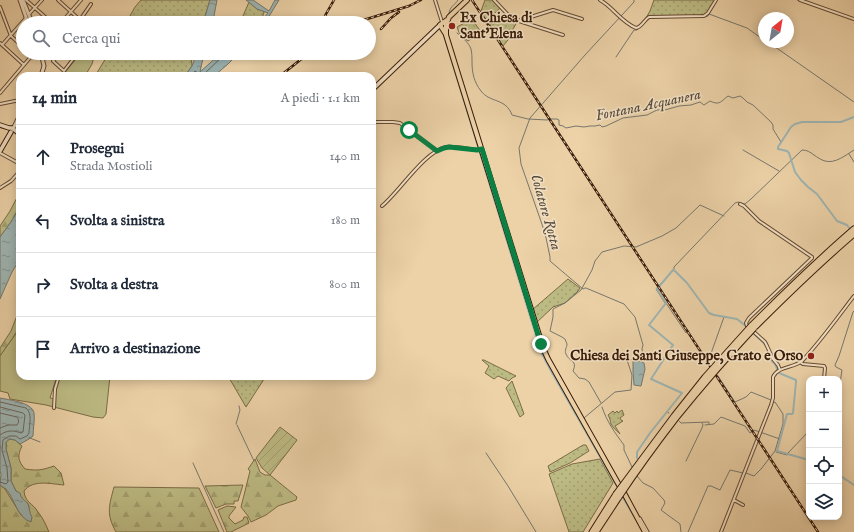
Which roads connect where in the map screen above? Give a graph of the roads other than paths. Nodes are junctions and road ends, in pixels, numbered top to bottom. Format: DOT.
graph roads {
  1 [pos="20,0"];
  2 [pos="25,0"];
  3 [pos="42,0"];
  4 [pos="58,0"];
  5 [pos="81,0"];
  6 [pos="435,0"];
  7 [pos="467,0"];
  8 [pos="494,0"];
  9 [pos="600,0"];
  10 [pos="716,0"];
  11 [pos="800,0"];
  12 [pos="91,4"];
  13 [pos="0,7"];
  14 [pos="35,8"];
  15 [pos="71,11"];
  16 [pos="27,16"];
  17 [pos="44,16"];
  18 [pos="67,16"];
  19 [pos="76,16"];
  20 [pos="83,16"];
  21 [pos="449,17"];
  22 [pos="854,18"];
  23 [pos="582,19"];
  24 [pos="518,20"];
  25 [pos="441,24"];
  26 [pos="16,30"];
  27 [pos="434,31"];
  28 [pos="445,32"];
  29 [pos="564,35"];
  30 [pos="11,36"];
  31 [pos="16,41"];
  32 [pos="1,44"];
  33 [pos="16,58"];
  34 [pos="19,60"];
  35 [pos="28,60"];
  36 [pos="43,60"];
  37 [pos="55,60"];
  38 [pos="72,60"];
  39 [pos="24,65"];
  40 [pos="18,72"];
  41 [pos="42,72"];
  42 [pos="16,74"];
  43 [pos="376,86"];
  44 [pos="0,93"];
  45 [pos="16,101"];
  46 [pos="0,104"];
  47 [pos="16,122"];
  48 [pos="376,122"];
  49 [pos="0,126"];
  50 [pos="11,130"];
  51 [pos="16,132"];
  52 [pos="2,144"];
  53 [pos="480,149"];
  54 [pos="437,151"];
  55 [pos="0,152"];
  56 [pos="16,162"];
  57 [pos="16,176"];
  58 [pos="0,188"];
  59 [pos="740,204"];
  60 [pos="382,206"];
  61 [pos="854,229"];
  62 [pos="854,234"];
  63 [pos="854,296"];
  64 [pos="752,328"];
  65 [pos="800,362"];
  66 [pos="780,370"];
  67 [pos="824,376"];
  68 [pos="58,380"];
  69 [pos="54,408"];
  70 [pos="619,485"];
  71 [pos="624,493"];
  72 [pos="617,496"];
  73 [pos="734,500"];
  74 [pos="743,505"];
  75 [pos="640,518"];
  76 [pos="592,532"];
  77 [pos="596,532"];
  78 [pos="647,532"];
  79 [pos="721,532"];
  1 -- 16 [label="street"];
  2 -- 14 [label="street"];
  2 -- 16 [label="street"];
  3 -- 14 [label="street"];
  4 -- 15 [label="street"];
  5 -- 15 [label="street"];
  6 -- 25 [label="street"];
  7 -- 21 [label="main road"];
  8 -- 24 [label="street"];
  9 -- 10 [label="street"];
  11 -- 22 [label="street"];
  12 -- 20 [label="street"];
  13 -- 30 [label="street"];
  14 -- 16 [label="street"];
  14 -- 17 [label="street"];
  15 -- 18 [label="street"];
  15 -- 19 [label="street"];
  21 -- 25 [label="main road"];
  21 -- 28 [label="main road"];
  23 -- 24 [label="street"];
  24 -- 29 [label="street"];
  25 -- 27 [label="main road"];
  25 -- 28 [label="main road"];
  26 -- 30 [label="street"];
  27 -- 28 [label="main road"];
  27 -- 43 [label="main road"];
  28 -- 53 [label="main road"];
  30 -- 31 [label="street"];
  30 -- 32 [label="street"];
  32 -- 33 [label="street"];
  34 -- 39 [label="street"];
  35 -- 39 [label="street"];
  36 -- 41 [label="street"];
  37 -- 38 [label="street"];
  39 -- 40 [label="street"];
  42 -- 44 [label="street"];
  45 -- 46 [label="street"];
  47 -- 50 [label="street"];
  48 -- 54 [label="street"];
  49 -- 50 [label="main road"];
  50 -- 51 [label="main road"];
  50 -- 52 [label="main road"];
  52 -- 55 [label="main road"];
  53 -- 54 [label="street"];
  53 -- 70 [label="main road"];
  54 -- 60 [label="street"];
  55 -- 56 [label="street"];
  57 -- 58 [label="street"];
  59 -- 64 [label="street"];
  61 -- 64 [label="highway"];
  62 -- 64 [label="highway"];
  63 -- 65 [label="street"];
  64 -- 66 [label="street"];
  64 -- 72 [label="highway, bridge"];
  65 -- 66 [label="street"];
  65 -- 67 [label="street"];
  66 -- 73 [label="street"];
  68 -- 69 [label="street"];
  71 -- 78 [label="main road"];
  72 -- 76 [label="highway"];
  72 -- 77 [label="highway"];
  73 -- 74 [label="street"];
  73 -- 79 [label="street"];
  75 -- 78 [label="street"];
}
